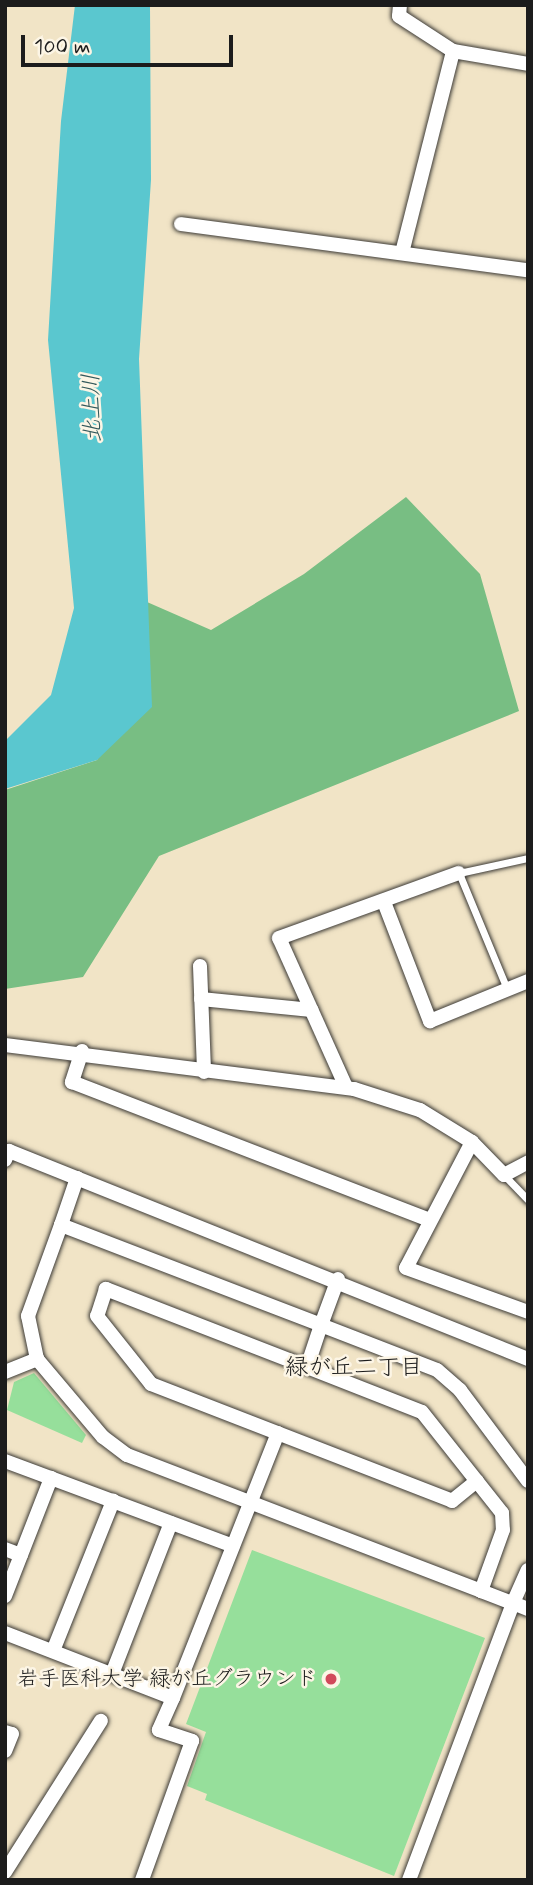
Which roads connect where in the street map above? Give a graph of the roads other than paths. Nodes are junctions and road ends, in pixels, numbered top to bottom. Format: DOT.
graph roads {
  1 [pos="400,5"];
  2 [pos="453,51"];
  3 [pos="528,64"];
  4 [pos="181,224"];
  5 [pos="403,249"];
  6 [pos="528,270"];
  7 [pos="528,858"];
  8 [pos="459,873"];
  9 [pos="384,902"];
  10 [pos="200,966"];
  11 [pos="528,981"];
  12 [pos="507,989"];
  13 [pos="201,999"];
  14 [pos="311,1010"];
  15 [pos="5,1045"];
  16 [pos="82,1051"];
  17 [pos="204,1072"];
  18 [pos="346,1087"];
  19 [pos="472,1142"];
  20 [pos="5,1160"];
  21 [pos="528,1162"];
  22 [pos="504,1175"];
  23 [pos="77,1178"];
  24 [pos="528,1200"];
  25 [pos="429,1220"];
  26 [pos="61,1225"];
  27 [pos="338,1279"];
  28 [pos="528,1312"];
  29 [pos="321,1325"];
  30 [pos="37,1359"];
  31 [pos="528,1359"];
  32 [pos="307,1367"];
  33 [pos="5,1372"];
  34 [pos="278,1433"];
  35 [pos="5,1461"];
  36 [pos="525,1473"];
  37 [pos="51,1478"];
  38 [pos="477,1481"];
  39 [pos="113,1501"];
  40 [pos="250,1504"];
  41 [pos="171,1523"];
  42 [pos="233,1546"];
  43 [pos="5,1549"];
  44 [pos="21,1555"];
  45 [pos="528,1570"];
  46 [pos="481,1591"];
  47 [pos="5,1596"];
  48 [pos="513,1603"];
  49 [pos="528,1609"];
  50 [pos="5,1633"];
  51 [pos="53,1651"];
  52 [pos="112,1674"];
  53 [pos="173,1698"];
  54 [pos="101,1721"];
  55 [pos="5,1732"];
  56 [pos="5,1751"];
  57 [pos="5,1872"];
  58 [pos="142,1880"];
  59 [pos="409,1880"];
  1 -- 2 [label="street"];
  2 -- 3 [label="street"];
  2 -- 5 [label="street"];
  4 -- 5 [label="street"];
  5 -- 6 [label="street"];
  7 -- 8 [label="lane"];
  8 -- 9 [label="street"];
  8 -- 12 [label="lane"];
  9 -- 12 [label="street"];
  9 -- 14 [label="street"];
  10 -- 13 [label="street"];
  11 -- 12 [label="street"];
  13 -- 14 [label="street"];
  13 -- 17 [label="street"];
  14 -- 18 [label="street"];
  15 -- 16 [label="street"];
  16 -- 17 [label="street"];
  16 -- 25 [label="street"];
  17 -- 18 [label="street"];
  18 -- 19 [label="street"];
  19 -- 22 [label="street"];
  19 -- 25 [label="street"];
  20 -- 23 [label="street"];
  21 -- 22 [label="street"];
  22 -- 24 [label="lane"];
  23 -- 26 [label="street"];
  23 -- 27 [label="street"];
  25 -- 28 [label="street"];
  26 -- 29 [label="street"];
  26 -- 30 [label="street"];
  27 -- 29 [label="street"];
  27 -- 31 [label="street"];
  29 -- 32 [label="street"];
  29 -- 36 [label="street"];
  30 -- 33 [label="street"];
  30 -- 40 [label="street"];
  32 -- 34 [label="street"];
  32 -- 38 [label="street"];
  34 -- 38 [label="street"];
  34 -- 40 [label="street"];
  35 -- 37 [label="street"];
  37 -- 39 [label="street"];
  37 -- 44 [label="street"];
  38 -- 46 [label="street"];
  39 -- 41 [label="street"];
  39 -- 51 [label="street"];
  40 -- 42 [label="street"];
  40 -- 46 [label="street"];
  41 -- 42 [label="street"];
  41 -- 52 [label="street"];
  42 -- 53 [label="street"];
  43 -- 44 [label="street"];
  44 -- 47 [label="street"];
  45 -- 48 [label="street"];
  46 -- 48 [label="street"];
  48 -- 49 [label="street"];
  48 -- 59 [label="street"];
  50 -- 51 [label="street"];
  51 -- 52 [label="street"];
  52 -- 53 [label="street"];
  53 -- 58 [label="street"];
  54 -- 57 [label="street"];
  55 -- 56 [label="street"];
}
